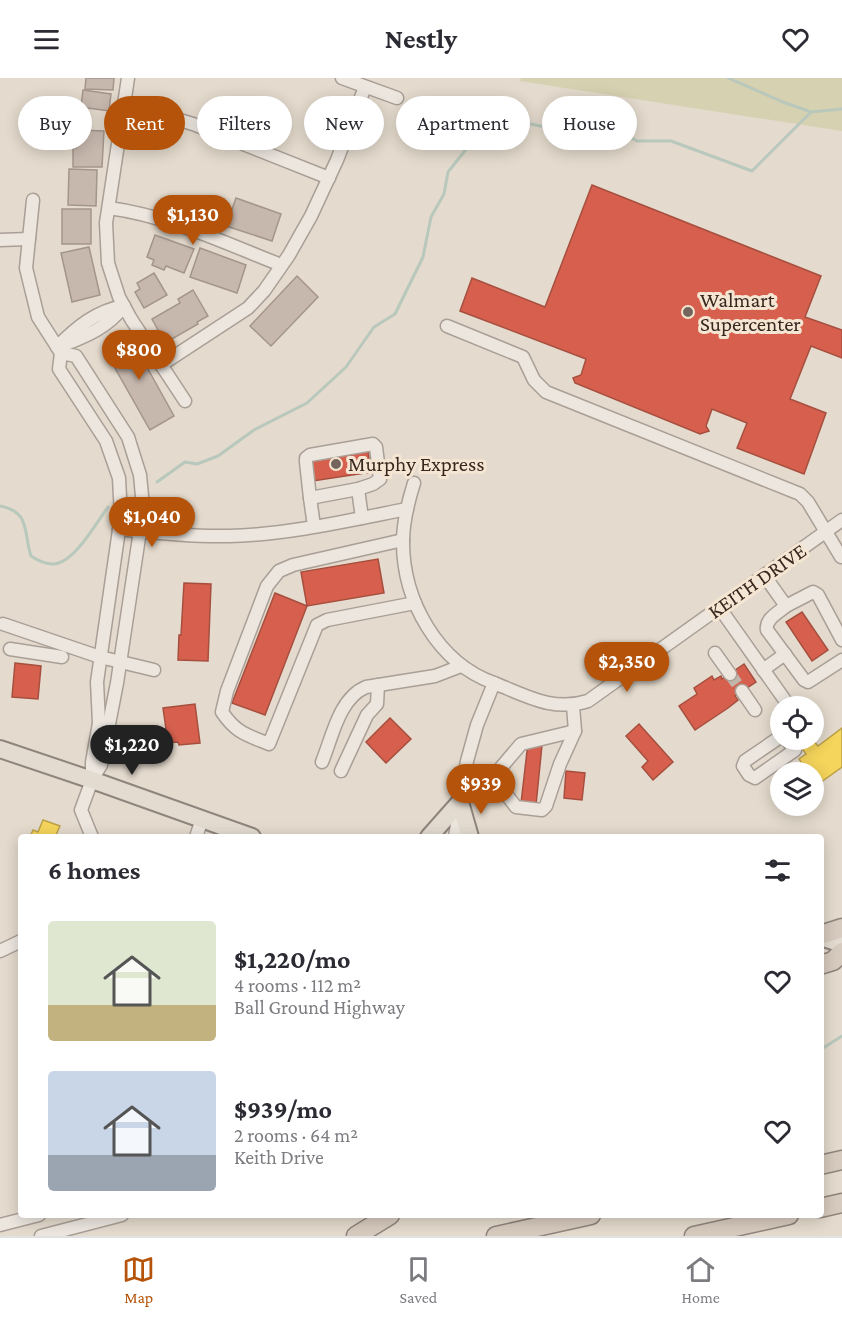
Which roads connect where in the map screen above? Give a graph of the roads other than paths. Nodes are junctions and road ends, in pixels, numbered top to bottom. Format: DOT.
graph roads {
  1 [pos="128,78"];
  2 [pos="342,78"];
  3 [pos="365,87"];
  4 [pos="126,96"];
  5 [pos="396,98"];
  6 [pos="185,122"];
  7 [pos="118,150"];
  8 [pos="329,178"];
  9 [pos="33,200"];
  10 [pos="109,208"];
  11 [pos="29,239"];
  12 [pos="0,240"];
  13 [pos="281,265"];
  14 [pos="124,306"];
  15 [pos="447,327"];
  16 [pos="59,350"];
  17 [pos="161,365"];
  18 [pos="185,401"];
  19 [pos="414,483"];
  20 [pos="358,489"];
  21 [pos="310,498"];
  22 [pos="407,509"];
  23 [pos="362,518"];
  24 [pos="842,520"];
  25 [pos="314,526"];
  26 [pos="119,529"];
  27 [pos="140,531"];
  28 [pos="825,532"];
  29 [pos="403,540"];
  30 [pos="841,558"];
  31 [pos="764,575"];
  32 [pos="415,603"];
  33 [pos="786,606"];
  34 [pos="719,607"];
  35 [pos="3,624"];
  36 [pos="842,640"];
  37 [pos="10,649"];
  38 [pos="715,653"];
  39 [pos="785,654"];
  40 [pos="62,657"];
  41 [pos="100,657"];
  42 [pos="842,660"];
  43 [pos="120,662"];
  44 [pos="461,666"];
  45 [pos="154,670"];
  46 [pos="763,670"];
  47 [pos="730,674"];
  48 [pos="495,683"];
  49 [pos="378,686"];
  50 [pos="742,691"];
  51 [pos="782,696"];
  52 [pos="573,706"];
  53 [pos="755,710"];
  54 [pos="575,731"];
  55 [pos="770,744"];
  56 [pos="0,749"];
  57 [pos="786,750"];
  58 [pos="322,762"];
  59 [pos="341,771"];
  60 [pos="493,777"];
  61 [pos="92,780"];
  62 [pos="464,781"];
  63 [pos="460,802"];
  64 [pos="202,819"];
  65 [pos="90,834"];
  66 [pos="197,834"];
  67 [pos="244,834"];
  68 [pos="432,834"];
  69 [pos="455,834"];
  70 [pos="469,834"];
  71 [pos="842,928"];
  72 [pos="824,935"];
  73 [pos="824,937"];
  74 [pos="18,942"];
  75 [pos="842,944"];
  76 [pos="0,951"];
  77 [pos="842,1160"];
  78 [pos="824,1164"];
  79 [pos="842,1203"];
  80 [pos="824,1207"];
  81 [pos="27,1218"];
  82 [pos="110,1218"];
  83 [pos="385,1218"];
  84 [pos="577,1218"];
  85 [pos="775,1218"];
  86 [pos="0,1225"];
  87 [pos="41,1236"];
  88 [pos="356,1236"];
  89 [pos="496,1236"];
  90 [pos="694,1236"];
  1 -- 4 [label="street"];
  2 -- 3 [label="street"];
  3 -- 5 [label="street"];
  3 -- 8 [label="street"];
  6 -- 8 [label="street"];
  7 -- 10 [label="street"];
  8 -- 13 [label="street"];
  9 -- 11 [label="street"];
  10 -- 13 [label="street"];
  10 -- 14 [label="street"];
  11 -- 12 [label="street"];
  11 -- 16 [label="street"];
  13 -- 17 [label="street"];
  14 -- 16 [label="street"];
  14 -- 17 [label="street"];
  15 -- 28 [label="street"];
  16 -- 26 [label="street"];
  16 -- 27 [label="street"];
  17 -- 18 [label="street"];
  19 -- 22 [label="street"];
  20 -- 21 [label="street"];
  20 -- 21 [label="street"];
  20 -- 23 [label="street"];
  21 -- 25 [label="street"];
  22 -- 23 [label="street"];
  22 -- 29 [label="street"];
  23 -- 25 [label="street"];
  24 -- 28 [label="street, KEITH DRIVE"];
  25 -- 27 [label="street"];
  26 -- 27 [label="street"];
  26 -- 41 [label="street"];
  27 -- 43 [label="street"];
  28 -- 30 [label="street"];
  28 -- 31 [label="street, KEITH DRIVE"];
  29 -- 32 [label="street"];
  29 -- 32 [label="street"];
  31 -- 33 [label="street"];
  31 -- 34 [label="street, KEITH DRIVE"];
  32 -- 44 [label="street"];
  33 -- 36 [label="street"];
  33 -- 39 [label="street"];
  34 -- 46 [label="street"];
  34 -- 52 [label="street, KEITH DRIVE"];
  35 -- 41 [label="street"];
  37 -- 40 [label="street"];
  38 -- 47 [label="street"];
  39 -- 42 [label="street"];
  39 -- 46 [label="street"];
  41 -- 43 [label="street"];
  41 -- 61 [label="street"];
  43 -- 45 [label="street"];
  43 -- 61 [label="street"];
  44 -- 48 [label="street"];
  44 -- 49 [label="street"];
  46 -- 51 [label="street"];
  48 -- 52 [label="street"];
  48 -- 62 [label="street"];
  49 -- 58 [label="street"];
  49 -- 59 [label="street"];
  50 -- 53 [label="street"];
  52 -- 54 [label="street"];
  54 -- 60 [label="street"];
  54 -- 60 [label="street"];
  55 -- 57 [label="street"];
  56 -- 61 [label="main road"];
  60 -- 62 [label="street"];
  61 -- 64 [label="main road"];
  61 -- 65 [label="street"];
  62 -- 63 [label="street"];
  63 -- 68 [label="main road"];
  63 -- 69 [label="street"];
  63 -- 70 [label="main road"];
  64 -- 66 [label="street"];
  64 -- 67 [label="main road"];
  71 -- 72 [label="highway"];
  73 -- 75 [label="main road"];
  74 -- 76 [label="street"];
  77 -- 78 [label="highway"];
  79 -- 80 [label="highway"];
  81 -- 86 [label="street"];
  82 -- 87 [label="street"];
  83 -- 88 [label="highway"];
  84 -- 89 [label="highway"];
  85 -- 90 [label="highway"];
}
